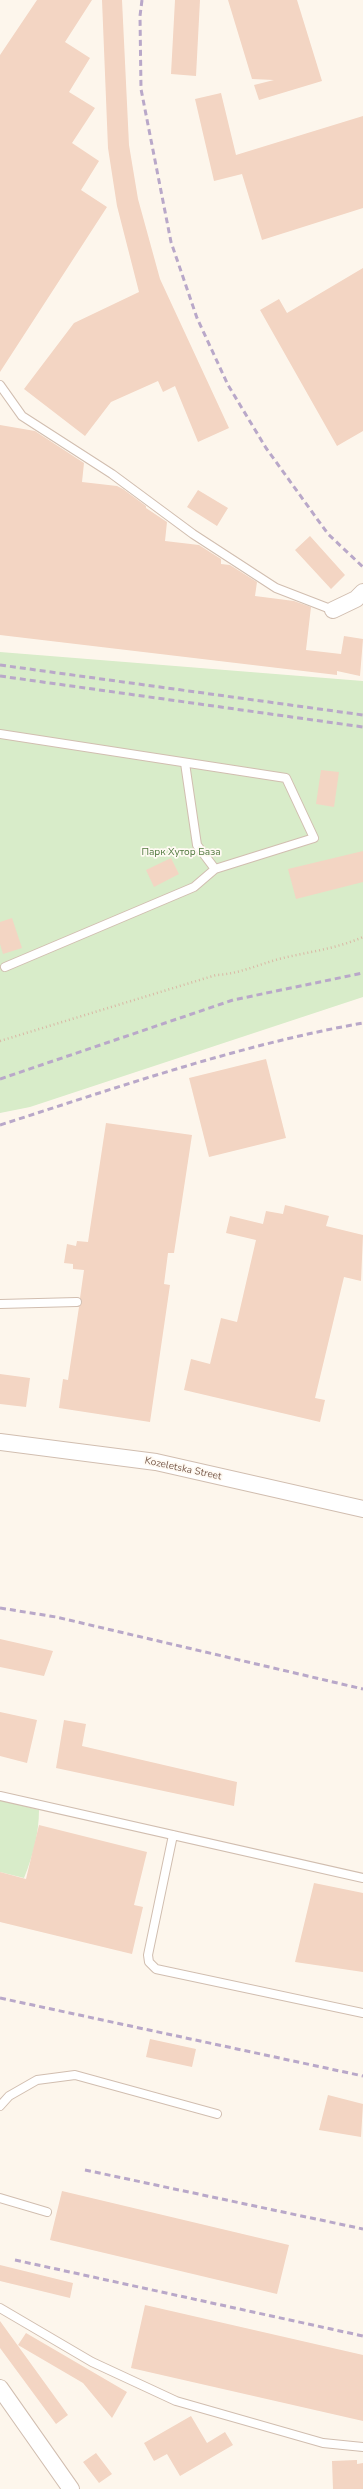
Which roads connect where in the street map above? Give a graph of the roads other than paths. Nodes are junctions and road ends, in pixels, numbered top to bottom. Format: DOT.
graph roads {
  1 [pos="0,385"];
  2 [pos="363,592"];
  3 [pos="333,610"];
  4 [pos="0,734"];
  5 [pos="185,763"];
  6 [pos="215,869"];
  7 [pos="5,967"];
  8 [pos="77,1302"];
  9 [pos="0,1304"];
  10 [pos="0,1442"];
  11 [pos="363,1509"];
  12 [pos="0,1796"];
  13 [pos="173,1834"];
  14 [pos="363,1878"];
  15 [pos="363,2013"];
  16 [pos="0,2106"];
  17 [pos="217,2114"];
  18 [pos="0,2198"];
  19 [pos="47,2212"];
  20 [pos="0,2308"];
  21 [pos="0,2388"];
  22 [pos="363,2447"];
  23 [pos="71,2489"];
  1 -- 3 [label="lane"];
  2 -- 3 [label="street"];
  4 -- 5 [label="lane"];
  5 -- 6 [label="lane"];
  5 -- 6 [label="lane"];
  6 -- 7 [label="lane"];
  8 -- 9 [label="lane"];
  10 -- 11 [label="street, Kozeletska Street"];
  12 -- 13 [label="lane"];
  13 -- 14 [label="lane"];
  13 -- 15 [label="lane"];
  16 -- 17 [label="lane"];
  18 -- 19 [label="lane"];
  20 -- 22 [label="lane"];
  21 -- 23 [label="street"];
}
